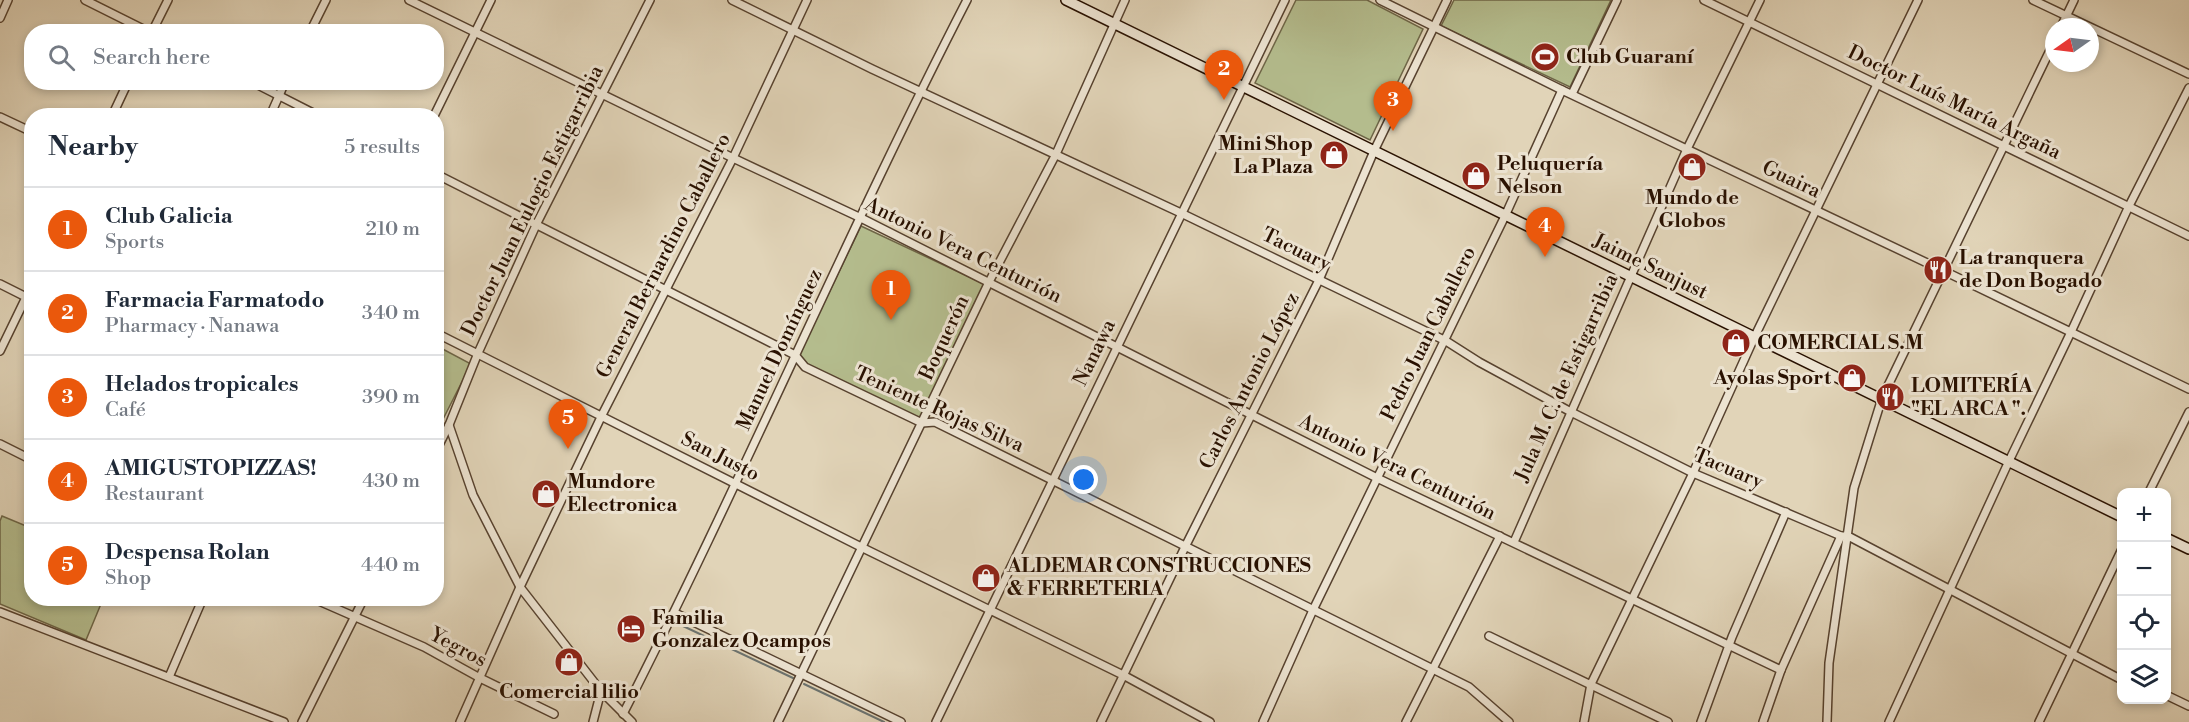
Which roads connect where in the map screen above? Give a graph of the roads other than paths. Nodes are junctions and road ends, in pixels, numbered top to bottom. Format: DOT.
graph roads {
  1 [pos="8,0"];
  2 [pos="85,0"];
  3 [pos="168,0"];
  4 [pos="326,0"];
  5 [pos="409,0"];
  6 [pos="491,0"];
  7 [pos="650,0"];
  8 [pos="732,0"];
  9 [pos="807,0"];
  10 [pos="967,0"];
  11 [pos="1066,0"];
  12 [pos="1125,0"];
  13 [pos="1285,0"];
  14 [pos="1380,0"];
  15 [pos="1447,0"];
  16 [pos="1617,0"];
  17 [pos="1704,0"];
  18 [pos="1760,0"];
  19 [pos="1918,0"];
  20 [pos="2033,0"];
  21 [pos="2074,0"];
  22 [pos="2067,16"];
  23 [pos="0,18"];
  24 [pos="1749,22"];
  25 [pos="1114,23"];
  26 [pos="134,24"];
  27 [pos="155,24"];
  28 [pos="314,24"];
  29 [pos="1434,28"];
  30 [pos="793,29"];
  31 [pos="475,33"];
  32 [pos="2045,61"];
  33 [pos="2189,74"];
  34 [pos="1878,84"];
  35 [pos="1243,86"];
  36 [pos="2189,88"];
  37 [pos="124,90"];
  38 [pos="267,90"];
  39 [pos="282,90"];
  40 [pos="1562,90"];
  41 [pos="920,91"];
  42 [pos="601,94"];
  43 [pos="1572,94"];
  44 [pos="279,96"];
  45 [pos="116,108"];
  46 [pos="274,108"];
  47 [pos="303,108"];
  48 [pos="438,108"];
  49 [pos="0,117"];
  50 [pos="24,128"];
  51 [pos="2004,146"];
  52 [pos="1686,149"];
  53 [pos="1374,151"];
  54 [pos="1056,154"];
  55 [pos="733,158"];
  56 [pos="444,178"];
  57 [pos="2129,206"];
  58 [pos="1815,210"];
  59 [pos="1183,214"];
  60 [pos="1505,216"];
  61 [pos="861,218"];
  62 [pos="537,223"];
  63 [pos="2189,236"];
  64 [pos="1944,271"];
  65 [pos="1629,277"];
  66 [pos="1319,280"];
  67 [pos="989,282"];
  68 [pos="0,284"];
  69 [pos="666,289"];
  70 [pos="24,296"];
  71 [pos="24,307"];
  72 [pos="2071,332"];
  73 [pos="444,337"];
  74 [pos="1754,338"];
  75 [pos="1446,340"];
  76 [pos="1116,346"];
  77 [pos="0,351"];
  78 [pos="478,353"];
  79 [pos="795,355"];
  80 [pos="2189,389"];
  81 [pos="1882,398"];
  82 [pos="1571,412"];
  83 [pos="2189,412"];
  84 [pos="1251,414"];
  85 [pos="602,415"];
  86 [pos="922,423"];
  87 [pos="449,425"];
  88 [pos="444,435"];
  89 [pos="0,444"];
  90 [pos="24,456"];
  91 [pos="2008,461"];
  92 [pos="1693,473"];
  93 [pos="1377,478"];
  94 [pos="1051,480"];
  95 [pos="735,483"];
  96 [pos="2151,488"];
  97 [pos="1786,512"];
  98 [pos="2117,515"];
  99 [pos="1500,536"];
  100 [pos="1845,536"];
  101 [pos="2171,540"];
  102 [pos="1514,542"];
  103 [pos="1185,547"];
  104 [pos="863,548"];
  105 [pos="2189,549"];
  106 [pos="2117,557"];
  107 [pos="520,587"];
  108 [pos="1949,589"];
  109 [pos="1631,599"];
  110 [pos="200,606"];
  111 [pos="329,606"];
  112 [pos="360,606"];
  113 [pos="990,609"];
  114 [pos="1313,610"];
  115 [pos="0,612"];
  116 [pos="675,613"];
  117 [pos="355,618"];
  118 [pos="1489,636"];
  119 [pos="1729,645"];
  120 [pos="2070,654"];
  121 [pos="1432,670"];
  122 [pos="1781,670"];
  123 [pos="802,674"];
  124 [pos="1123,675"];
  125 [pos="169,678"];
  126 [pos="480,678"];
  127 [pos="2117,678"];
  128 [pos="1591,684"];
  129 [pos="601,691"];
  130 [pos="2171,697"];
  131 [pos="2189,706"];
  132 [pos="554,714"];
  133 [pos="623,714"];
  134 [pos="1766,721"];
  135 [pos="284,722"];
  136 [pos="302,722"];
  137 [pos="460,722"];
  138 [pos="593,722"];
  139 [pos="632,722"];
  140 [pos="778,722"];
  141 [pos="901,722"];
  142 [pos="936,722"];
  143 [pos="1101,722"];
  144 [pos="1210,722"];
  145 [pos="1263,722"];
  146 [pos="1406,722"];
  147 [pos="1509,722"];
  148 [pos="1584,722"];
  149 [pos="1668,722"];
  150 [pos="1701,722"];
  151 [pos="1827,722"];
  152 [pos="1889,722"];
  153 [pos="2039,722"];
  1 -- 23 [label="street"];
  2 -- 26 [label="street"];
  3 -- 27 [label="street"];
  4 -- 28 [label="street"];
  5 -- 31 [label="street, Antonio Vera Centurión"];
  6 -- 31 [label="street"];
  7 -- 42 [label="street, Doctor Juan Eulogio Estigarribia"];
  8 -- 30 [label="street, Tacuary"];
  9 -- 30 [label="street, General Bernardino Caballero"];
  10 -- 41 [label="street, Manuel Domínguez"];
  11 -- 25 [label="main road, Jaime Sanjust"];
  12 -- 25 [label="street, Boquerón"];
  13 -- 35 [label="street, Nanawa"];
  14 -- 29 [label="street, Guaira"];
  15 -- 29 [label="street, Carlos Antonio López"];
  16 -- 43 [label="street"];
  17 -- 24 [label="street, Doctor Luís María Argaña"];
  18 -- 24 [label="street, Jula M. C. de Estigarribia"];
  19 -- 34 [label="street"];
  20 -- 22 [label="street"];
  21 -- 22 [label="street"];
  22 -- 33 [label="street"];
  24 -- 34 [label="street, Doctor Luís María Argaña"];
  24 -- 52 [label="street, Jula M. C. de Estigarribia"];
  25 -- 35 [label="main road, Jaime Sanjust"];
  25 -- 54 [label="street, Boquerón"];
  29 -- 40 [label="street, Guaira"];
  29 -- 53 [label="street, Carlos Antonio López"];
  30 -- 41 [label="street, Tacuary"];
  30 -- 55 [label="street, General Bernardino Caballero"];
  31 -- 42 [label="street, Antonio Vera Centurión"];
  31 -- 48 [label="street"];
  32 -- 51 [label="street"];
  34 -- 51 [label="street, Doctor Luís María Argaña"];
  34 -- 58 [label="street"];
  35 -- 53 [label="main road, Jaime Sanjust"];
  35 -- 59 [label="street, Nanawa"];
  36 -- 57 [label="street"];
  37 -- 45 [label="street"];
  38 -- 44 [label="street"];
  39 -- 44 [label="street"];
  40 -- 43 [label="street, Guaira"];
  40 -- 60 [label="street, Pedro Juan Caballero"];
  41 -- 54 [label="street, Tacuary"];
  41 -- 61 [label="street, Manuel Domínguez"];
  42 -- 55 [label="street, Antonio Vera Centurión"];
  42 -- 62 [label="street, Doctor Juan Eulogio Estigarribia"];
  43 -- 52 [label="street, Guaira"];
  44 -- 46 [label="street"];
  44 -- 47 [label="street"];
  49 -- 50 [label="street"];
  51 -- 57 [label="street, Doctor Luís María Argaña"];
  51 -- 64 [label="street"];
  52 -- 58 [label="street, Guaira"];
  52 -- 65 [label="street, Jula M. C. de Estigarribia"];
  53 -- 60 [label="main road, Jaime Sanjust"];
  53 -- 66 [label="street, Carlos Antonio López"];
  54 -- 59 [label="street, Tacuary"];
  54 -- 67 [label="street, Boquerón"];
  55 -- 61 [label="street, Antonio Vera Centurión"];
  55 -- 69 [label="street, General Bernardino Caballero"];
  56 -- 62 [label="street, Teniente Rojas Silva"];
  57 -- 63 [label="street, Doctor Luís María Argaña"];
  57 -- 72 [label="street"];
  58 -- 64 [label="street, Guaira"];
  58 -- 74 [label="street"];
  59 -- 66 [label="street, Tacuary"];
  59 -- 76 [label="street, Nanawa"];
  60 -- 65 [label="main road, Jaime Sanjust"];
  60 -- 75 [label="street, Pedro Juan Caballero"];
  61 -- 67 [label="street, Antonio Vera Centurión"];
  61 -- 79 [label="street, Manuel Domínguez"];
  62 -- 69 [label="street, Teniente Rojas Silva"];
  62 -- 78 [label="street, Doctor Juan Eulogio Estigarribia"];
  64 -- 72 [label="street, Guaira"];
  64 -- 81 [label="street"];
  65 -- 74 [label="main road, Jaime Sanjust"];
  65 -- 82 [label="street, Jula M. C. de Estigarribia"];
  66 -- 75 [label="street, Tacuary"];
  66 -- 84 [label="street, Carlos Antonio López"];
  67 -- 76 [label="street, Antonio Vera Centurión"];
  67 -- 86 [label="street, Boquerón"];
  68 -- 70 [label="street"];
  69 -- 79 [label="street, Teniente Rojas Silva"];
  69 -- 85 [label="street, General Bernardino Caballero"];
  71 -- 77 [label="street"];
  72 -- 80 [label="street, Guaira"];
  72 -- 91 [label="street"];
  73 -- 78 [label="street, San Justo"];
  74 -- 81 [label="main road, Jaime Sanjust"];
  74 -- 92 [label="street"];
  75 -- 82 [label="street, Tacuary"];
  75 -- 93 [label="street, Pedro Juan Caballero"];
  76 -- 84 [label="street, Antonio Vera Centurión"];
  76 -- 94 [label="street, Nanawa"];
  78 -- 85 [label="street, San Justo"];
  78 -- 87 [label="street, Doctor Juan Eulogio Estigarribia"];
  79 -- 86 [label="street, Teniente Rojas Silva"];
  79 -- 95 [label="street, Manuel Domínguez"];
  81 -- 91 [label="main road, Jaime Sanjust"];
  81 -- 100 [label="street"];
  82 -- 92 [label="street, Tacuary"];
  82 -- 102 [label="street, Jula M. C. de Estigarribia"];
  83 -- 96 [label="street"];
  84 -- 93 [label="street, Antonio Vera Centurión"];
  84 -- 103 [label="street, Carlos Antonio López"];
  85 -- 95 [label="street, San Justo"];
  85 -- 107 [label="street, General Bernardino Caballero"];
  86 -- 94 [label="street, Teniente Rojas Silva"];
  86 -- 104 [label="street, Boquerón"];
  87 -- 88 [label="street, Doctor Juan Eulogio Estigarribia"];
  87 -- 107 [label="street"];
  89 -- 90 [label="street"];
  91 -- 98 [label="main road, Jaime Sanjust"];
  91 -- 108 [label="street"];
  92 -- 97 [label="street, Tacuary"];
  92 -- 109 [label="street"];
  93 -- 99 [label="street, Antonio Vera Centurión"];
  93 -- 114 [label="street, Pedro Juan Caballero"];
  94 -- 103 [label="street, Teniente Rojas Silva"];
  94 -- 113 [label="street, Nanawa"];
  95 -- 104 [label="street, San Justo"];
  95 -- 116 [label="street, Manuel Domínguez"];
  97 -- 100 [label="street, Tacuary"];
  97 -- 119 [label="street"];
  99 -- 102 [label="street, Antonio Vera Centurión"];
  99 -- 121 [label="street"];
  100 -- 108 [label="street, Tacuary"];
  100 -- 122 [label="street"];
  100 -- 151 [label="street"];
  101 -- 105 [label="main road"];
  102 -- 109 [label="street, Antonio Vera Centurión"];
  103 -- 114 [label="street, Teniente Rojas Silva"];
  103 -- 124 [label="street, Carlos Antonio López"];
  104 -- 113 [label="street, San Justo"];
  104 -- 123 [label="street, Boquerón"];
  106 -- 120 [label="street"];
  107 -- 126 [label="street, General Bernardino Caballero"];
  107 -- 129 [label="street"];
  108 -- 120 [label="street, Tacuary"];
  108 -- 152 [label="street"];
  109 -- 119 [label="street, Antonio Vera Centurión"];
  109 -- 128 [label="street"];
  110 -- 125 [label="street"];
  111 -- 117 [label="street, Yegros"];
  112 -- 117 [label="street"];
  113 -- 124 [label="street, San Justo"];
  113 -- 142 [label="street, Nanawa"];
  114 -- 121 [label="street, Teniente Rojas Silva"];
  114 -- 145 [label="street, Pedro Juan Caballero"];
  115 -- 125 [label="street"];
  116 -- 123 [label="street"];
  116 -- 133 [label="street, Manuel Domínguez"];
  117 -- 126 [label="street, Yegros"];
  117 -- 136 [label="street"];
  118 -- 128 [label="street"];
  119 -- 122 [label="street, Antonio Vera Centurión"];
  119 -- 150 [label="street"];
  120 -- 127 [label="street, Tacuary"];
  120 -- 153 [label="street"];
  121 -- 146 [label="street"];
  121 -- 147 [label="street, Teniente Rojas Silva"];
  122 -- 134 [label="street"];
  123 -- 140 [label="street, Boquerón"];
  123 -- 141 [label="street"];
  124 -- 143 [label="street, Carlos Antonio López"];
  124 -- 144 [label="street, San Justo"];
  125 -- 135 [label="street"];
  126 -- 132 [label="street, Yegros"];
  126 -- 137 [label="street, General Bernardino Caballero"];
  128 -- 148 [label="street"];
  128 -- 149 [label="street"];
  129 -- 133 [label="street"];
  129 -- 138 [label="street"];
  130 -- 131 [label="street"];
  133 -- 139 [label="street"];
}
